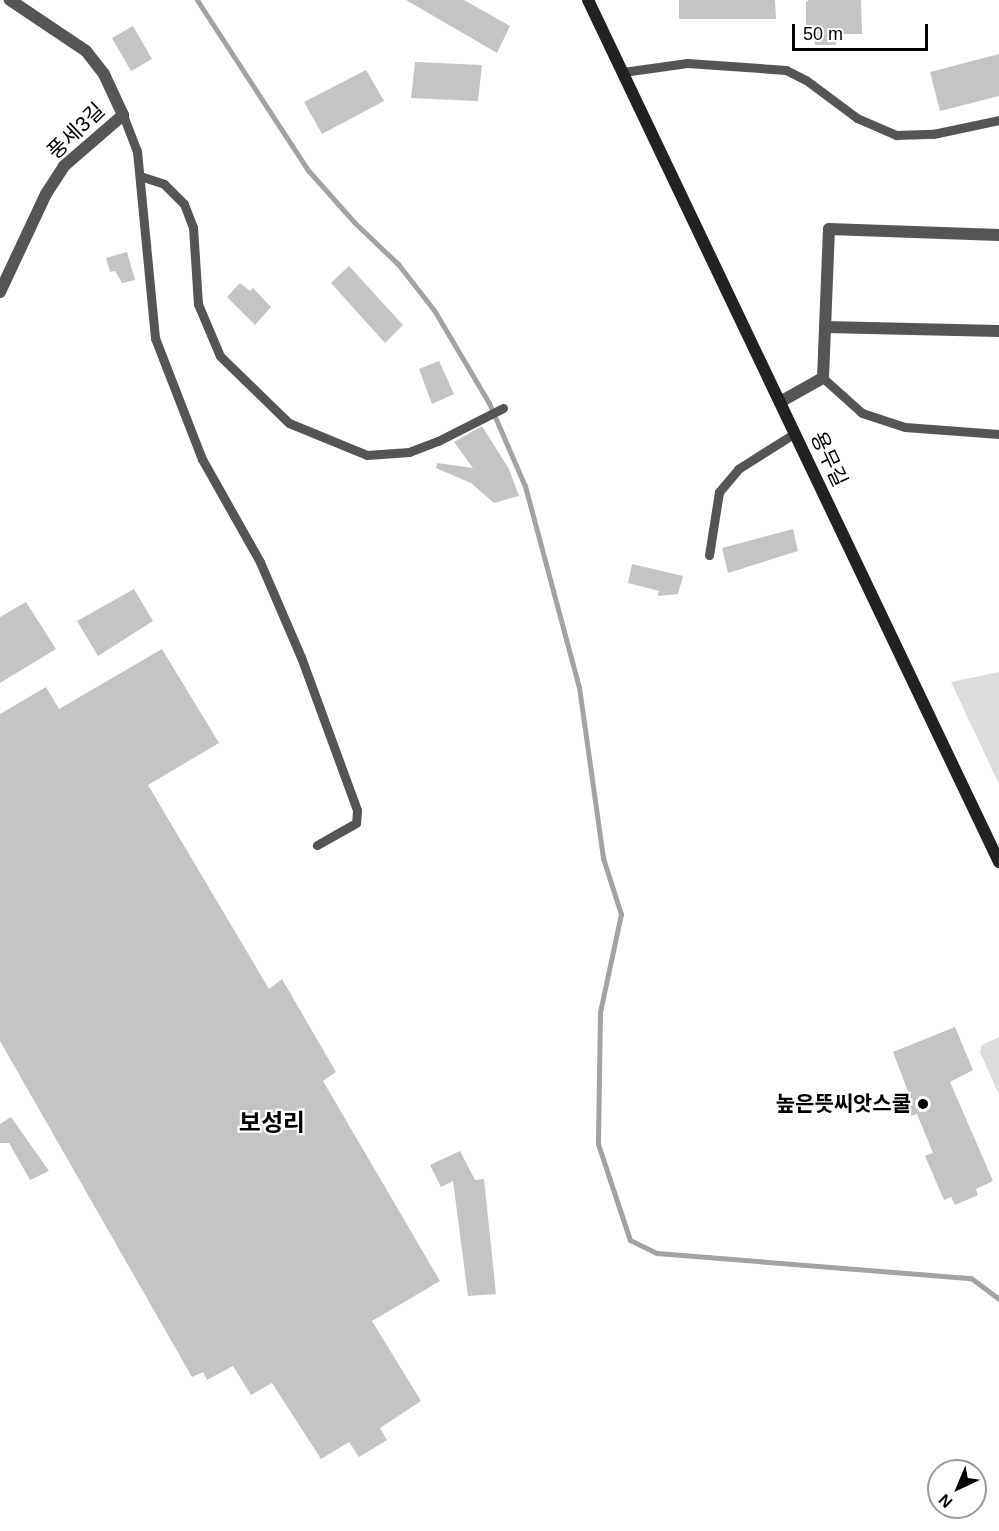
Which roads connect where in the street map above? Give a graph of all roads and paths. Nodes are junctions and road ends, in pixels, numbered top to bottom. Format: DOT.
graph roads {
  1 [pos="10,0"];
  2 [pos="588,0"];
  3 [pos="623,72"];
  4 [pos="123,115"];
  5 [pos="999,120"];
  6 [pos="140,176"];
  7 [pos="999,235"];
  8 [pos="0,292"];
  9 [pos="825,327"];
  10 [pos="999,331"];
  11 [pos="823,378"];
  12 [pos="780,402"];
  13 [pos="500,409"];
  14 [pos="795,433"];
  15 [pos="999,434"];
  16 [pos="709,555"];
  17 [pos="317,845"];
  18 [pos="999,862"];
  1 -- 4 [label="street, 풍세3길"];
  2 -- 3 [label="street, 용무길"];
  3 -- 5 [label="lane"];
  3 -- 12 [label="street, 용무길"];
  4 -- 6 [label="lane"];
  4 -- 8 [label="street, 풍세3길"];
  6 -- 13 [label="lane"];
  6 -- 17 [label="lane"];
  7 -- 9 [label="street"];
  9 -- 10 [label="street"];
  9 -- 11 [label="street"];
  11 -- 12 [label="street"];
  11 -- 15 [label="lane"];
  12 -- 14 [label="street, 용무길"];
  14 -- 16 [label="lane"];
  14 -- 18 [label="street, 용무길"];
}
